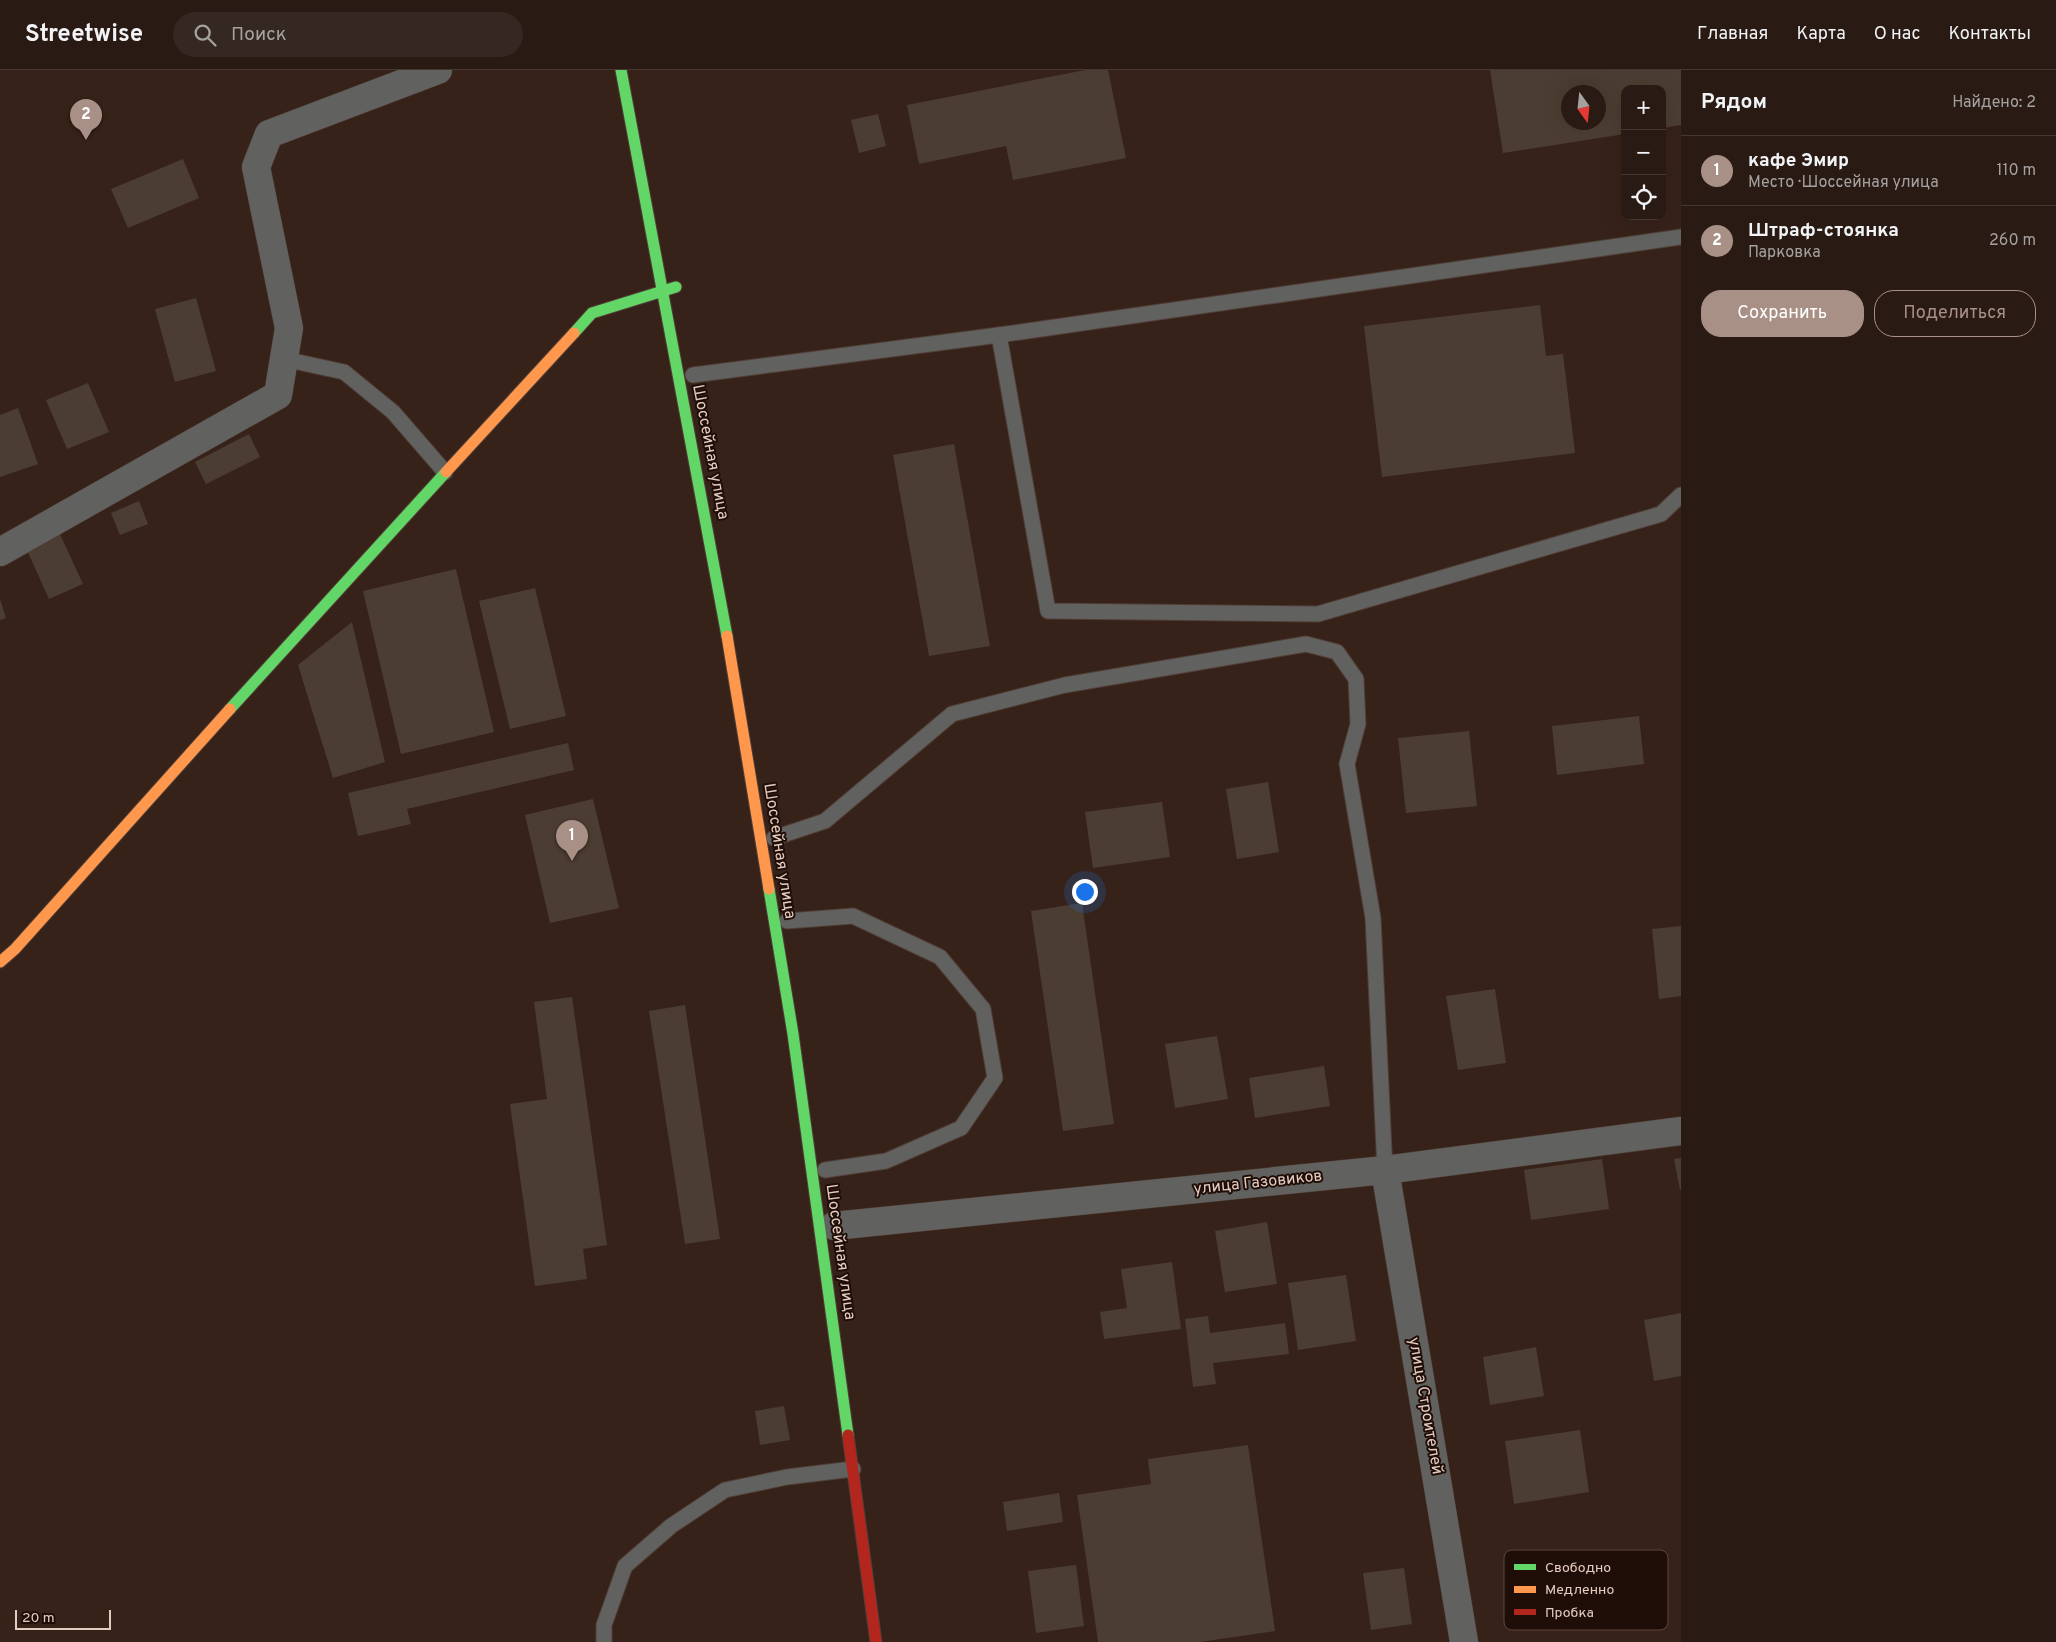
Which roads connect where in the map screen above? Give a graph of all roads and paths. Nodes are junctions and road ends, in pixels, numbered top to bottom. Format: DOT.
graph roads {
  1 [pos="438,70"];
  2 [pos="621,70"];
  3 [pos="1681,237"];
  4 [pos="676,286"];
  5 [pos="663,291"];
  6 [pos="999,335"];
  7 [pos="284,359"];
  8 [pos="693,376"];
  9 [pos="445,472"];
  10 [pos="1681,495"];
  11 [pos="0,552"];
  12 [pos="734,612"];
  13 [pos="745,671"];
  14 [pos="774,838"];
  15 [pos="787,922"];
  16 [pos="0,962"];
  17 [pos="802,1017"];
  18 [pos="806,1046"];
  19 [pos="1681,1131"];
  20 [pos="825,1170"];
  21 [pos="1385,1170"];
  22 [pos="830,1226"];
  23 [pos="853,1469"];
  24 [pos="604,1642"];
  25 [pos="876,1642"];
  26 [pos="1464,1642"];
  1 -- 7 [label="street"];
  2 -- 5 [label="main road, Шоссейная улица"];
  3 -- 6 [label="lane"];
  4 -- 5 [label="main road"];
  5 -- 9 [label="main road"];
  5 -- 22 [label="main road, Шоссейная улица"];
  6 -- 8 [label="lane"];
  6 -- 10 [label="lane"];
  7 -- 9 [label="lane"];
  7 -- 11 [label="street"];
  9 -- 16 [label="main road"];
  12 -- 13 [label="main road"];
  14 -- 21 [label="lane"];
  15 -- 20 [label="lane"];
  17 -- 18 [label="main road"];
  19 -- 21 [label="street, улица Газовиков"];
  21 -- 22 [label="street, улица Газовиков"];
  21 -- 26 [label="street, улица Строителей"];
  22 -- 23 [label="main road, Шоссейная улица"];
  23 -- 24 [label="lane"];
  23 -- 25 [label="main road, Шоссейная улица"];
}
